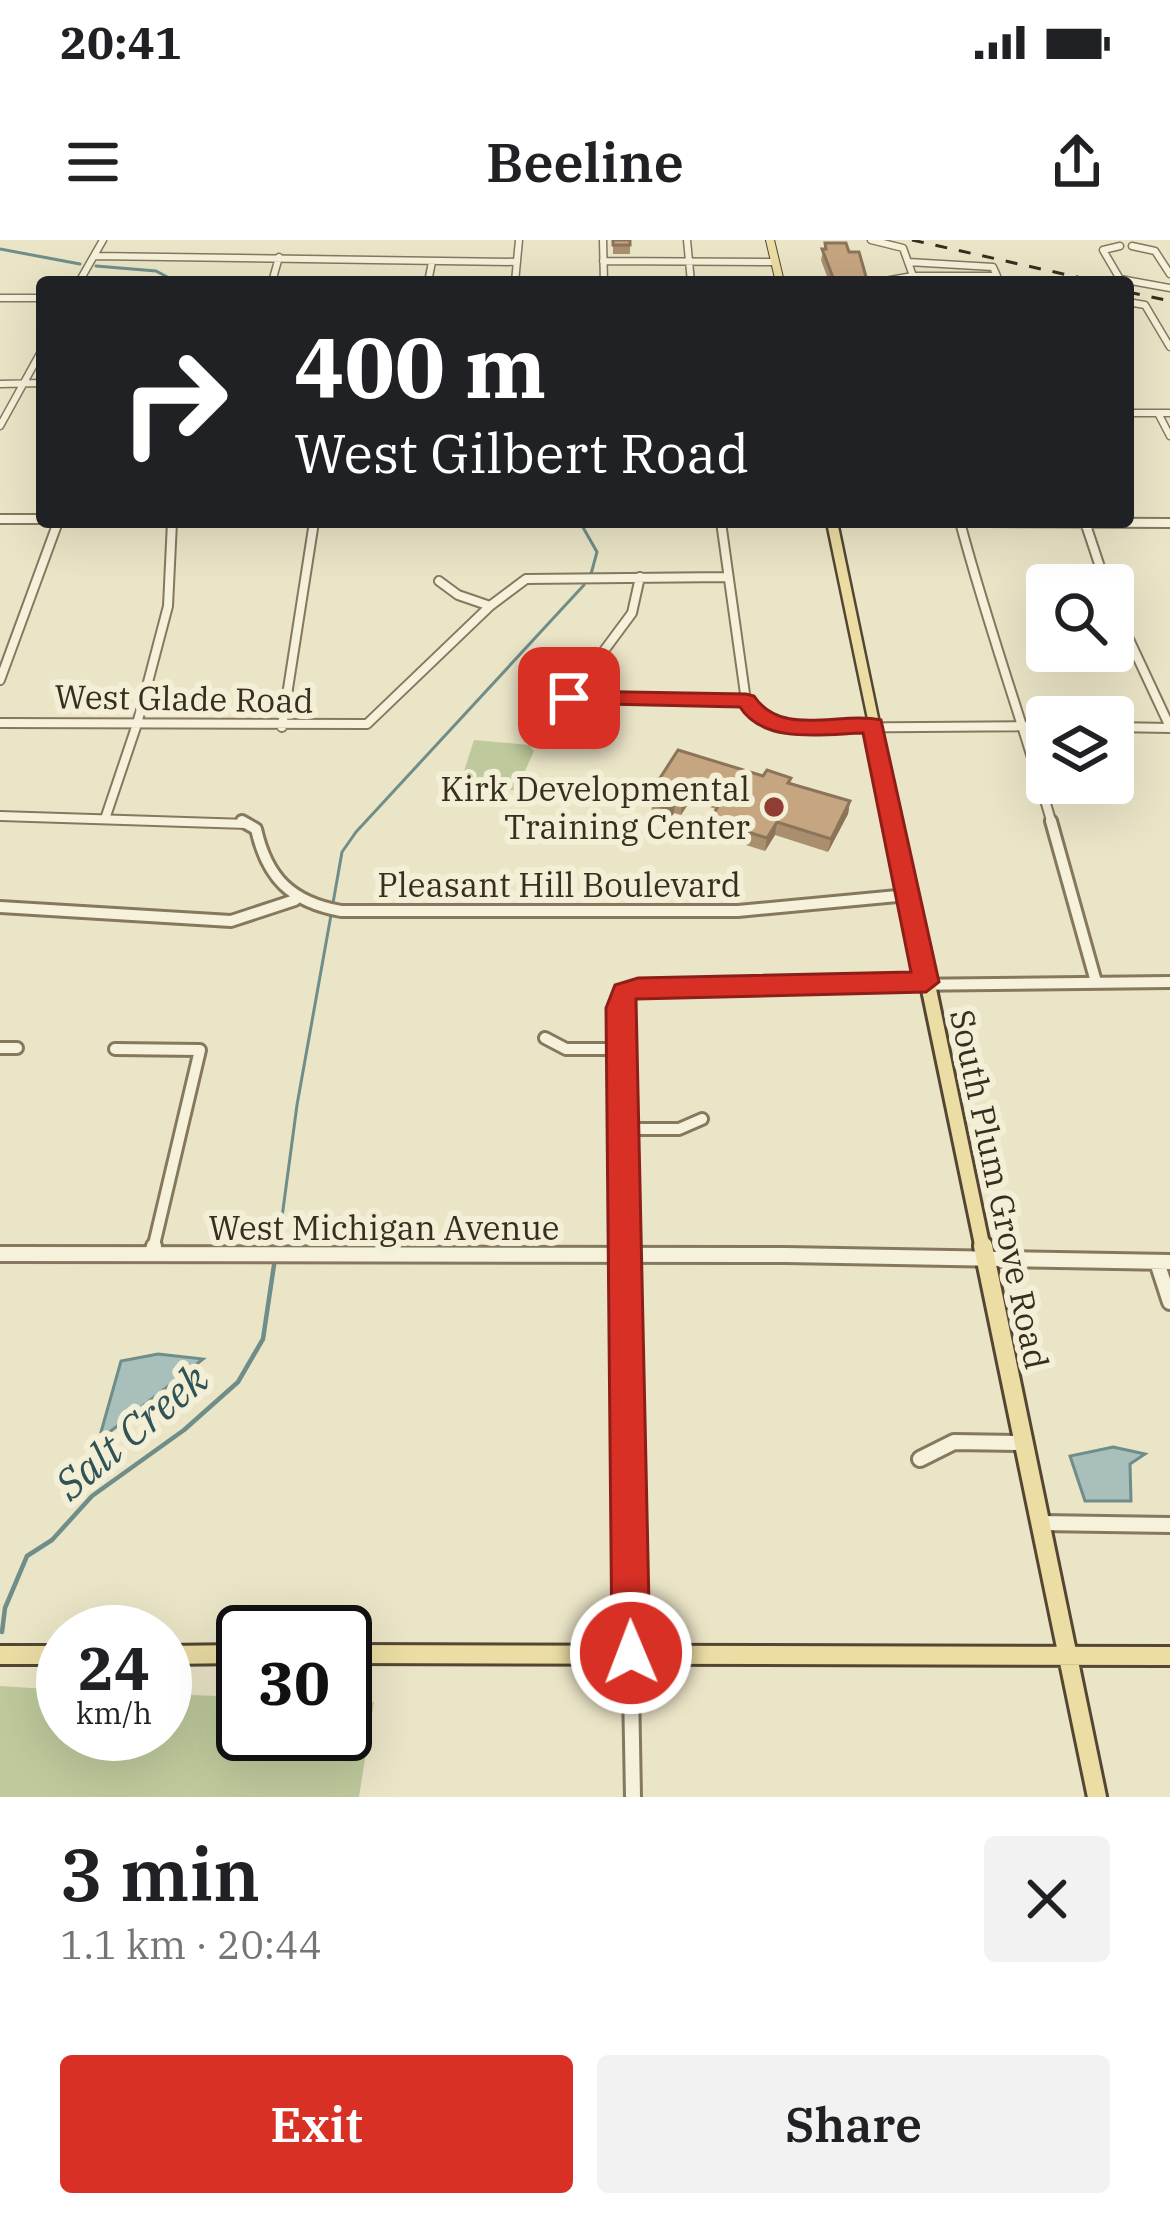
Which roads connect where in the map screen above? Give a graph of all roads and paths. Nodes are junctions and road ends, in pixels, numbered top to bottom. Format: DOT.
graph roads {
  1 [pos="103,240"];
  2 [pos="519,240"];
  3 [pos="603,240"];
  4 [pos="687,240"];
  5 [pos="770,240"];
  6 [pos="872,240"];
  7 [pos="94,256"];
  8 [pos="279,257"];
  9 [pos="603,261"];
  10 [pos="689,261"];
  11 [pos="432,262"];
  12 [pos="517,262"];
  13 [pos="775,262"];
  14 [pos="908,262"];
  15 [pos="1170,274"];
  16 [pos="82,276"];
  17 [pos="274,276"];
  18 [pos="429,276"];
  19 [pos="516,276"];
  20 [pos="604,276"];
  21 [pos="690,276"];
  22 [pos="778,276"];
  23 [pos="913,276"];
  24 [pos="998,276"];
  25 [pos="1118,276"];
  26 [pos="1134,282"];
  27 [pos="1170,288"];
  28 [pos="0,298"];
  29 [pos="36,298"];
  30 [pos="1134,303"];
  31 [pos="1170,347"];
  32 [pos="36,361"];
  33 [pos="36,383"];
  34 [pos="0,384"];
  35 [pos="24,384"];
  36 [pos="1134,413"];
  37 [pos="1158,413"];
  38 [pos="1170,413"];
  39 [pos="0,426"];
  40 [pos="1170,436"];
  41 [pos="0,519"];
  42 [pos="36,519"];
  43 [pos="1134,524"];
  44 [pos="1170,524"];
  45 [pos="56,528"];
  46 [pos="172,528"];
  47 [pos="313,528"];
  48 [pos="722,528"];
  49 [pos="833,528"];
  50 [pos="962,528"];
  51 [pos="1087,528"];
  52 [pos="1099,564"];
  53 [pos="640,577"];
  54 [pos="728,577"];
  55 [pos="439,581"];
  56 [pos="490,606"];
  57 [pos="1134,650"];
  58 [pos="0,680"];
  59 [pos="746,700"];
  60 [pos="0,723"];
  61 [pos="137,724"];
  62 [pos="873,725"];
  63 [pos="1024,726"];
  64 [pos="282,727"];
  65 [pos="1134,727"];
  66 [pos="1170,728"];
  67 [pos="0,816"];
  68 [pos="106,816"];
  69 [pos="908,895"];
  70 [pos="295,900"];
  71 [pos="0,907"];
  72 [pos="926,982"];
  73 [pos="1096,982"];
  74 [pos="1170,982"];
  75 [pos="545,1038"];
  76 [pos="0,1048"];
  77 [pos="17,1048"];
  78 [pos="116,1049"];
  79 [pos="620,1049"];
  80 [pos="702,1119"];
  81 [pos="621,1130"];
  82 [pos="0,1254"];
  83 [pos="152,1254"];
  84 [pos="623,1254"];
  85 [pos="984,1261"];
  86 [pos="1163,1262"];
  87 [pos="1170,1302"];
  88 [pos="1022,1443"];
  89 [pos="920,1459"];
  90 [pos="1041,1522"];
  91 [pos="1170,1525"];
  92 [pos="631,1653"];
  93 [pos="1070,1653"];
  94 [pos="372,1654"];
  95 [pos="0,1655"];
  96 [pos="36,1655"];
  97 [pos="1170,1656"];
  98 [pos="633,1797"];
  99 [pos="1097,1797"];
  1 -- 7 [label="street"];
  2 -- 12 [label="street"];
  3 -- 9 [label="street"];
  4 -- 10 [label="street"];
  5 -- 13 [label="main road"];
  6 -- 14 [label="street"];
  7 -- 8 [label="street"];
  7 -- 16 [label="street"];
  8 -- 11 [label="street"];
  8 -- 17 [label="street"];
  9 -- 10 [label="street"];
  9 -- 20 [label="street"];
  10 -- 13 [label="street"];
  10 -- 21 [label="street"];
  11 -- 12 [label="street"];
  11 -- 18 [label="street"];
  12 -- 19 [label="street"];
  13 -- 22 [label="main road"];
  14 -- 23 [label="street"];
  14 -- 24 [label="street"];
  15 -- 25 [label="street"];
  26 -- 27 [label="street"];
  28 -- 29 [label="street"];
  30 -- 31 [label="street"];
  32 -- 35 [label="street"];
  33 -- 35 [label="street"];
  34 -- 35 [label="street"];
  35 -- 39 [label="street"];
  36 -- 37 [label="street"];
  37 -- 38 [label="street"];
  37 -- 40 [label="street"];
  41 -- 42 [label="street"];
  43 -- 44 [label="street"];
  45 -- 58 [label="street"];
  46 -- 61 [label="street"];
  47 -- 64 [label="street"];
  48 -- 54 [label="street"];
  49 -- 62 [label="main road, South Plum Grove Road"];
  50 -- 63 [label="street"];
  51 -- 52 [label="street"];
  53 -- 54 [label="street"];
  53 -- 56 [label="street"];
  53 -- 59 [label="street"];
  54 -- 59 [label="street"];
  55 -- 56 [label="street"];
  56 -- 64 [label="street, West Glade Road"];
  57 -- 66 [label="street"];
  59 -- 62 [label="street"];
  60 -- 61 [label="street, West Glade Road"];
  61 -- 64 [label="street, West Glade Road"];
  61 -- 68 [label="street"];
  62 -- 63 [label="street"];
  62 -- 69 [label="main road, South Plum Grove Road"];
  63 -- 73 [label="street"];
  65 -- 66 [label="street"];
  67 -- 68 [label="street"];
  68 -- 70 [label="street"];
  69 -- 70 [label="street, Pleasant Hill Boulevard"];
  69 -- 72 [label="main road, South Plum Grove Road"];
  70 -- 71 [label="street"];
  72 -- 73 [label="street"];
  72 -- 79 [label="street"];
  72 -- 85 [label="main road, South Plum Grove Road"];
  73 -- 74 [label="street"];
  75 -- 79 [label="street"];
  76 -- 77 [label="street"];
  78 -- 83 [label="street"];
  79 -- 81 [label="street"];
  80 -- 81 [label="street"];
  81 -- 84 [label="street"];
  82 -- 83 [label="street, West Michigan Avenue"];
  83 -- 84 [label="street, West Michigan Avenue"];
  84 -- 85 [label="street, West Michigan Avenue"];
  84 -- 92 [label="street"];
  85 -- 86 [label="street, West Michigan Avenue"];
  85 -- 88 [label="main road, South Plum Grove Road"];
  86 -- 87 [label="street"];
  88 -- 89 [label="street"];
  88 -- 90 [label="main road, South Plum Grove Road"];
  90 -- 91 [label="street"];
  90 -- 93 [label="main road, South Plum Grove Road"];
  92 -- 93 [label="main road"];
  92 -- 94 [label="main road"];
  92 -- 98 [label="street"];
  93 -- 97 [label="main road"];
  93 -- 99 [label="main road, South Plum Grove Road"];
  95 -- 96 [label="main road"];
}
